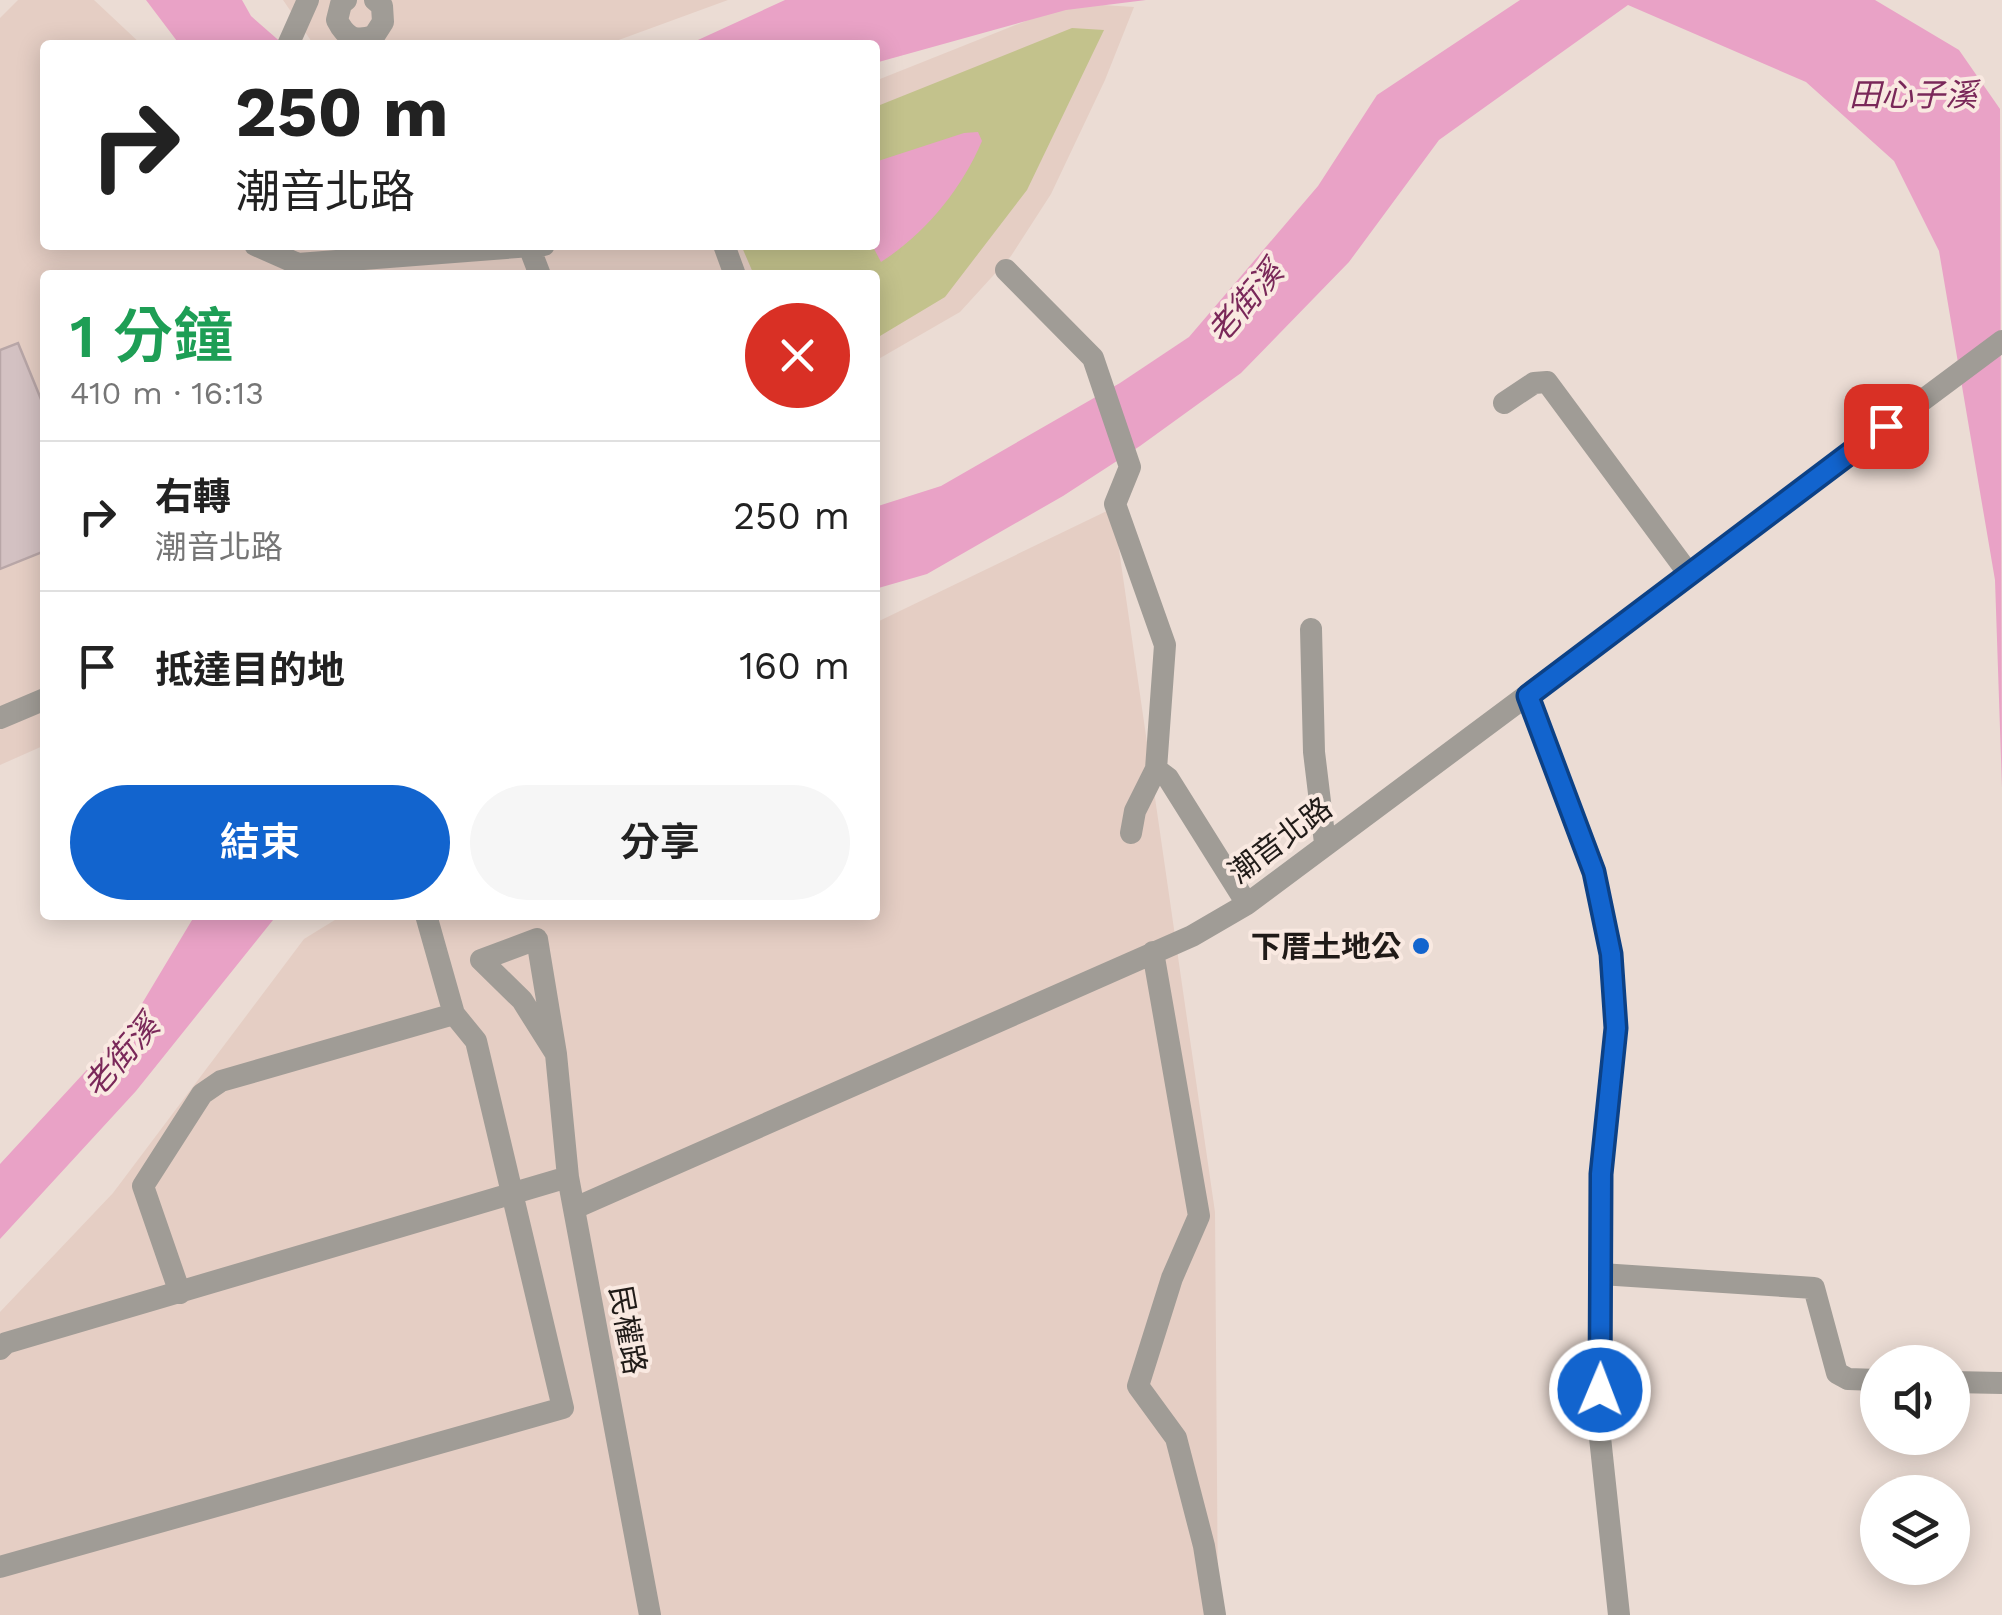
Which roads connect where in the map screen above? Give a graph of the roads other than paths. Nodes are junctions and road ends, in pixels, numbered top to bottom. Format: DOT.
graph roads {
  1 [pos="308,0"];
  2 [pos="346,0"];
  3 [pos="375,0"];
  4 [pos="290,40"];
  5 [pos="267,250"];
  6 [pos="495,250"];
  7 [pos="1006,270"];
  8 [pos="2002,341"];
  9 [pos="1504,403"];
  10 [pos="1689,574"];
  11 [pos="1312,628"];
  12 [pos="1528,696"];
  13 [pos="40,701"];
  14 [pos="0,718"];
  15 [pos="1156,769"];
  16 [pos="1132,833"];
  17 [pos="1325,843"];
  18 [pos="1247,904"];
  19 [pos="427,920"];
  20 [pos="1153,952"];
  21 [pos="454,1014"];
  22 [pos="556,1054"];
  23 [pos="568,1177"];
  24 [pos="511,1196"];
  25 [pos="576,1208"];
  26 [pos="1601,1274"];
  27 [pos="180,1292"];
  28 [pos="0,1349"];
  29 [pos="1860,1380"];
  30 [pos="1970,1382"];
  31 [pos="2002,1382"];
  32 [pos="0,1566"];
  33 [pos="650,1615"];
  34 [pos="1214,1615"];
  35 [pos="1619,1615"];
  1 -- 4 [label="street"];
  2 -- 3 [label="street"];
  5 -- 6 [label="street"];
  7 -- 15 [label="street"];
  8 -- 10 [label="street, 潮音北路"];
  9 -- 10 [label="street"];
  10 -- 12 [label="street, 潮音北路"];
  11 -- 17 [label="street"];
  12 -- 17 [label="street, 潮音北路"];
  12 -- 26 [label="street"];
  13 -- 14 [label="street"];
  15 -- 16 [label="street"];
  15 -- 18 [label="street"];
  17 -- 18 [label="street, 潮音北路"];
  18 -- 20 [label="street, 潮音北路"];
  19 -- 21 [label="street"];
  20 -- 25 [label="street, 潮音北路"];
  20 -- 34 [label="street"];
  21 -- 24 [label="street"];
  21 -- 27 [label="street"];
  22 -- 22 [label="street, 民權路"];
  22 -- 23 [label="street, 民權路"];
  23 -- 24 [label="street"];
  23 -- 25 [label="street, 民權路"];
  24 -- 27 [label="street"];
  24 -- 32 [label="street"];
  25 -- 33 [label="street, 民權路"];
  26 -- 29 [label="street"];
  26 -- 35 [label="street"];
  27 -- 28 [label="street"];
  30 -- 31 [label="street"];
}
